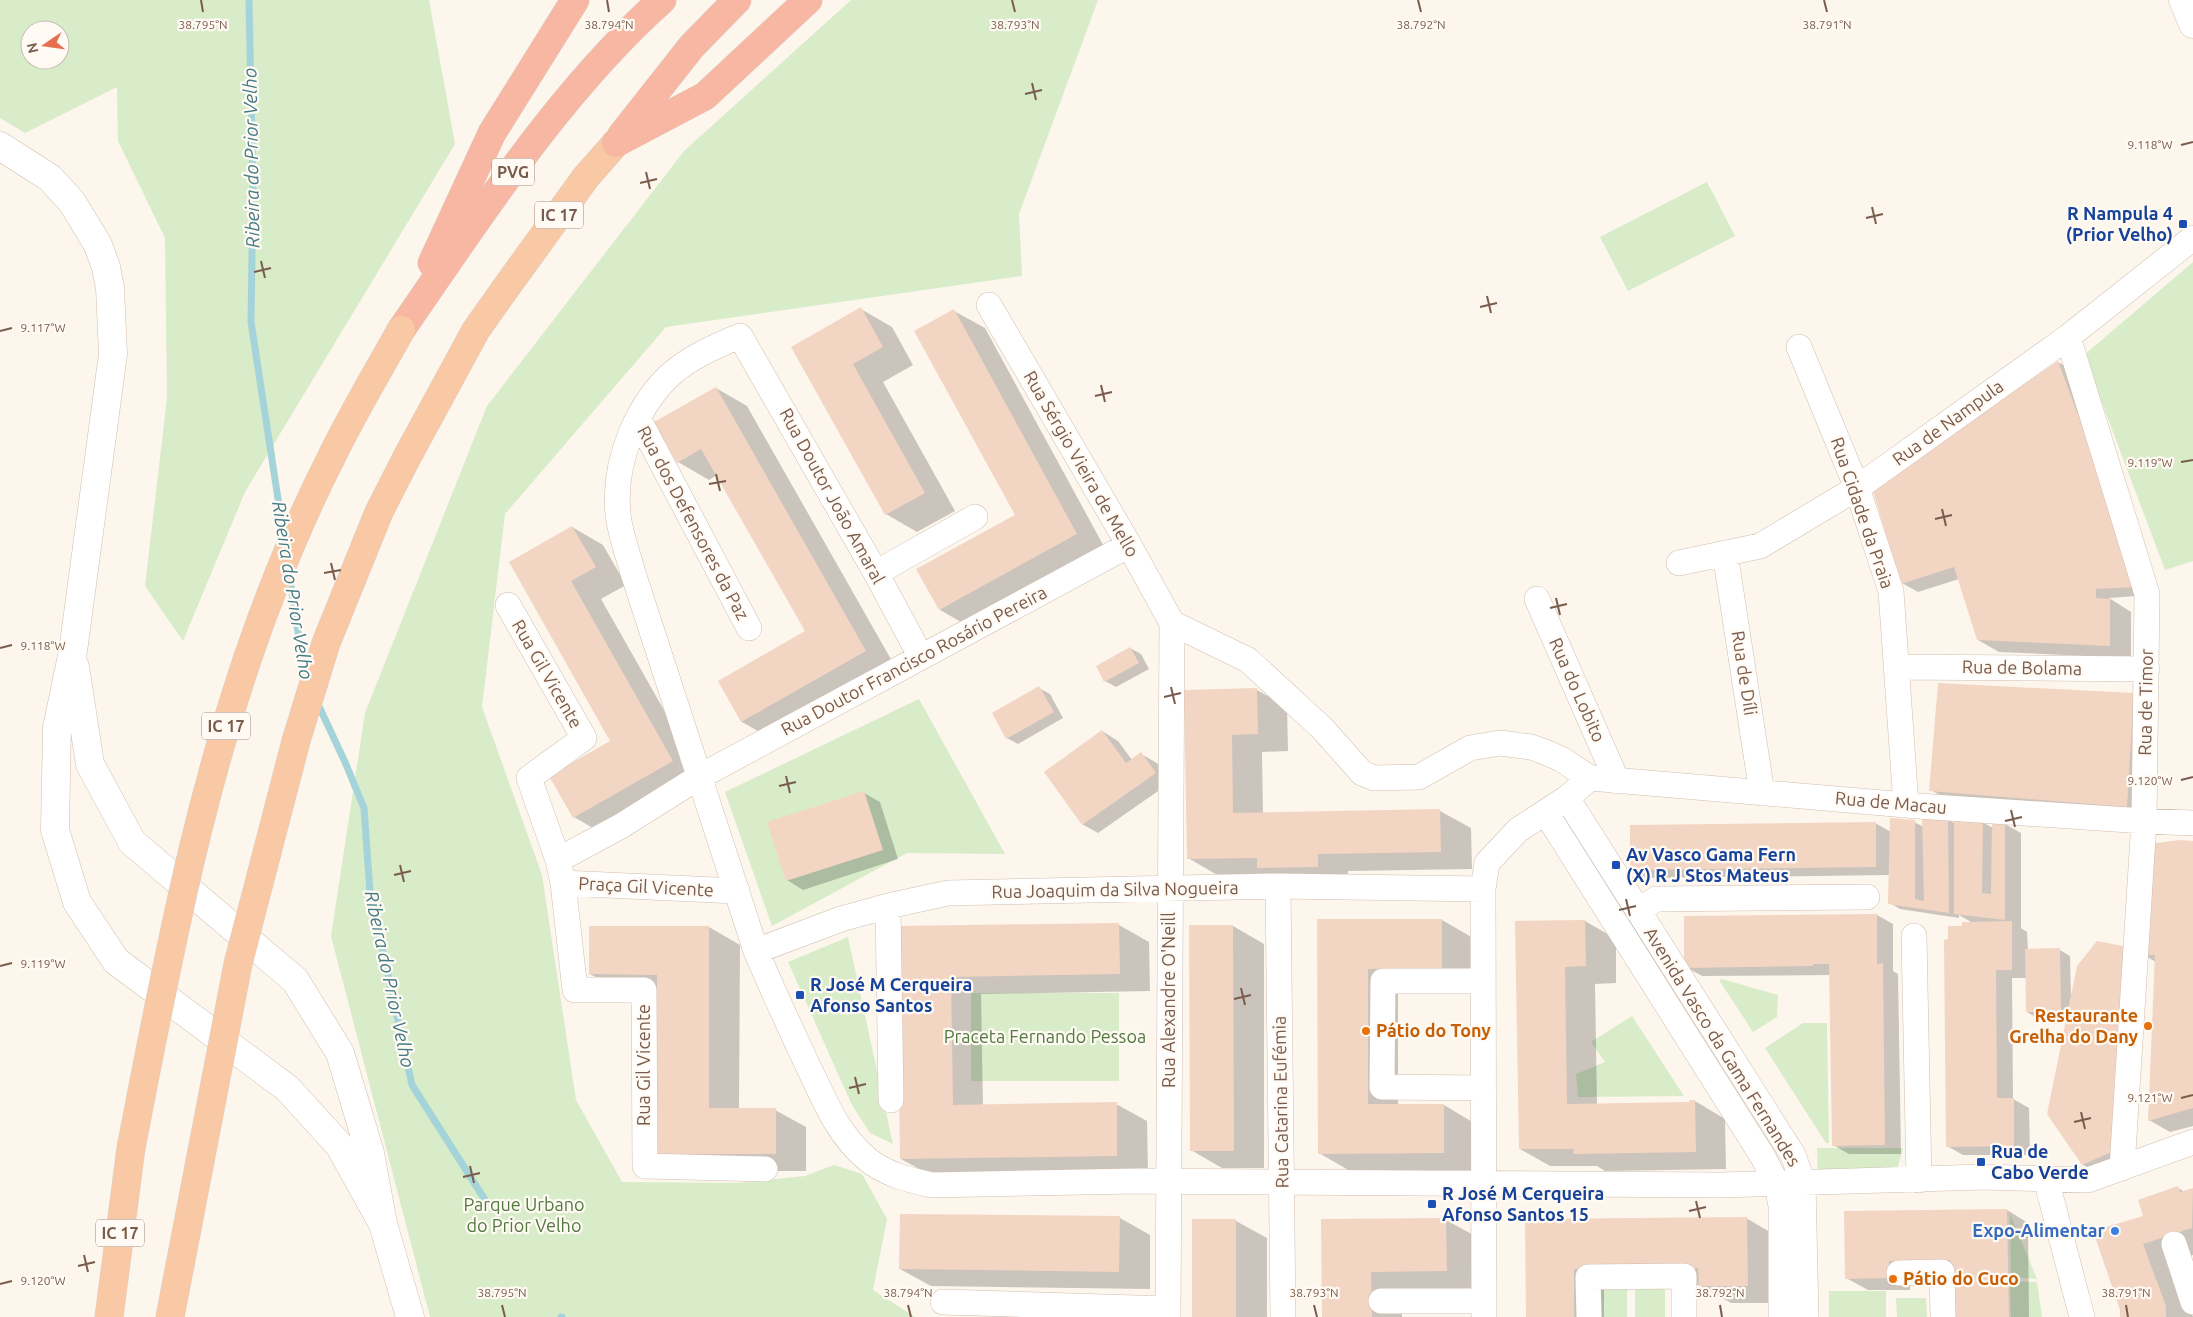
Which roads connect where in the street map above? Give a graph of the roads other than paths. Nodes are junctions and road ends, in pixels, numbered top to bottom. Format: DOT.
graph roads {
  1 [pos="575,0"];
  2 [pos="654,0"];
  3 [pos="662,0"];
  4 [pos="737,0"];
  5 [pos="808,0"];
  6 [pos="2183,0"];
  7 [pos="637,23"];
  8 [pos="2193,24"];
  9 [pos="616,143"];
  10 [pos="2,149"];
  11 [pos="2193,238"];
  12 [pos="989,305"];
  13 [pos="400,330"];
  14 [pos="2068,337"];
  15 [pos="1799,347"];
  16 [pos="638,418"];
  17 [pos="1858,488"];
  18 [pos="975,517"];
  19 [pos="1129,545"];
  20 [pos="1726,553"];
  21 [pos="1679,563"];
  22 [pos="876,573"];
  23 [pos="1537,599"];
  24 [pos="508,605"];
  25 [pos="1172,623"];
  26 [pos="749,628"];
  27 [pos="73,651"];
  28 [pos="921,657"];
  29 [pos="1898,667"];
  30 [pos="2147,670"];
  31 [pos="700,777"];
  32 [pos="1590,778"];
  33 [pos="1617,781"];
  34 [pos="1762,793"];
  35 [pos="1567,798"];
  36 [pos="1906,805"];
  37 [pos="1546,813"];
  38 [pos="2144,821"];
  39 [pos="2193,823"];
  40 [pos="560,872"];
  41 [pos="1278,886"];
  42 [pos="1170,888"];
  43 [pos="1483,889"];
  44 [pos="737,891"];
  45 [pos="1867,897"];
  46 [pos="888,906"];
  47 [pos="1638,910"];
  48 [pos="1914,936"];
  49 [pos="756,951"];
  50 [pos="1483,981"];
  51 [pos="1483,1088"];
  52 [pos="891,1100"];
  53 [pos="2193,1142"];
  54 [pos="2122,1168"];
  55 [pos="765,1169"];
  56 [pos="2046,1179"];
  57 [pos="1919,1180"];
  58 [pos="1168,1182"];
  59 [pos="1282,1183"];
  60 [pos="1483,1183"];
  61 [pos="1803,1183"];
  62 [pos="1777,1184"];
  63 [pos="383,1224"];
  64 [pos="2174,1244"];
  65 [pos="1899,1273"];
  66 [pos="1381,1301"];
  67 [pos="943,1302"];
  68 [pos="2193,1302"];
  69 [pos="1484,1309"];
  70 [pos="1168,1313"];
  71 [pos="109,1317"];
  72 [pos="170,1317"];
  73 [pos="410,1317"];
  74 [pos="1284,1317"];
  75 [pos="1589,1317"];
  76 [pos="1684,1317"];
  77 [pos="1781,1317"];
  78 [pos="1806,1317"];
  79 [pos="1943,1317"];
  80 [pos="2082,1317"];
  1 -- 13 [label="highway"];
  2 -- 7 [label="highway"];
  3 -- 7 [label="highway, PVG"];
  4 -- 9 [label="highway"];
  5 -- 9 [label="highway"];
  6 -- 8 [label="street"];
  7 -- 13 [label="highway, PVG"];
  9 -- 72 [label="highway, IC 17, bridge"];
  10 -- 27 [label="street"];
  11 -- 14 [label="street, Rua de Nampula"];
  12 -- 19 [label="street, Rua Sérgio Vieira de Mello"];
  13 -- 71 [label="highway, IC 17, bridge"];
  14 -- 17 [label="street, Rua de Nampula"];
  14 -- 30 [label="street, Rua de Timor"];
  15 -- 17 [label="street, Rua Cidade da Praia"];
  16 -- 22 [label="street, Rua Doutor João Amaral"];
  16 -- 26 [label="street, Rua dos Defensores da Paz"];
  16 -- 31 [label="street"];
  17 -- 20 [label="street, Rua de Nampula"];
  17 -- 29 [label="street, Rua Cidade da Praia"];
  18 -- 22 [label="street"];
  19 -- 25 [label="street, Rua Sérgio Vieira de Mello"];
  19 -- 28 [label="street, Rua Doutor Francisco Rosário Pereira"];
  20 -- 21 [label="street, Rua de Nampula"];
  20 -- 34 [label="street, Rua de Díli"];
  22 -- 28 [label="street, Rua Doutor João Amaral"];
  23 -- 33 [label="street, Rua do Lobito"];
  24 -- 40 [label="street, Rua Gil Vicente"];
  25 -- 32 [label="street"];
  25 -- 42 [label="street, Rua Alexandre O'Neill"];
  27 -- 63 [label="street"];
  27 -- 63 [label="street"];
  28 -- 31 [label="street, Rua Doutor Francisco Rosário Pereira"];
  29 -- 30 [label="street, Rua de Bolama"];
  29 -- 36 [label="street, Rua Cidade da Praia"];
  30 -- 38 [label="street, Rua de Timor"];
  31 -- 40 [label="street, Praça Gil Vicente"];
  31 -- 44 [label="street"];
  32 -- 33 [label="street, Rua de Macau"];
  32 -- 35 [label="street"];
  33 -- 34 [label="street, Rua de Macau"];
  34 -- 36 [label="street, Rua de Macau"];
  35 -- 37 [label="street"];
  35 -- 47 [label="street, Avenida Vasco da Gama Fernandes"];
  36 -- 38 [label="street, Rua de Macau"];
  37 -- 43 [label="street"];
  37 -- 62 [label="street, Avenida Vasco da Gama Fernandes"];
  38 -- 39 [label="street, Rua de Macau"];
  38 -- 54 [label="street, Rua de Timor"];
  40 -- 44 [label="street, Praça Gil Vicente"];
  40 -- 55 [label="street, Rua Gil Vicente"];
  41 -- 42 [label="street, Rua Joaquim da Silva Nogueira"];
  41 -- 43 [label="street, Rua Joaquim da Silva Nogueira"];
  41 -- 59 [label="street, Rua Catarina Eufémia"];
  42 -- 46 [label="street, Rua Joaquim da Silva Nogueira"];
  42 -- 58 [label="street, Rua Alexandre O'Neill"];
  43 -- 50 [label="street"];
  44 -- 49 [label="street"];
  45 -- 47 [label="street"];
  46 -- 49 [label="street, Rua Joaquim da Silva Nogueira"];
  46 -- 52 [label="street"];
  47 -- 61 [label="street, Avenida Vasco da Gama Fernandes"];
  48 -- 57 [label="street"];
  49 -- 58 [label="street"];
  50 -- 51 [label="street"];
  50 -- 51 [label="street"];
  51 -- 60 [label="street"];
  53 -- 54 [label="street"];
  54 -- 56 [label="street"];
  56 -- 57 [label="street"];
  56 -- 80 [label="street"];
  57 -- 61 [label="street"];
  58 -- 59 [label="street"];
  58 -- 70 [label="street, Rua Alexandre O'Neill"];
  59 -- 60 [label="street"];
  59 -- 74 [label="street, Rua Catarina Eufémia"];
  60 -- 62 [label="street"];
  60 -- 69 [label="street"];
  61 -- 62 [label="street"];
  61 -- 78 [label="street, Avenida Vasco da Gama Fernandes"];
  62 -- 77 [label="street, Avenida Vasco da Gama Fernandes"];
  63 -- 73 [label="street"];
  64 -- 68 [label="street"];
  65 -- 79 [label="street"];
  66 -- 69 [label="street"];
  67 -- 70 [label="street"];
  75 -- 76 [label="street"];
}
